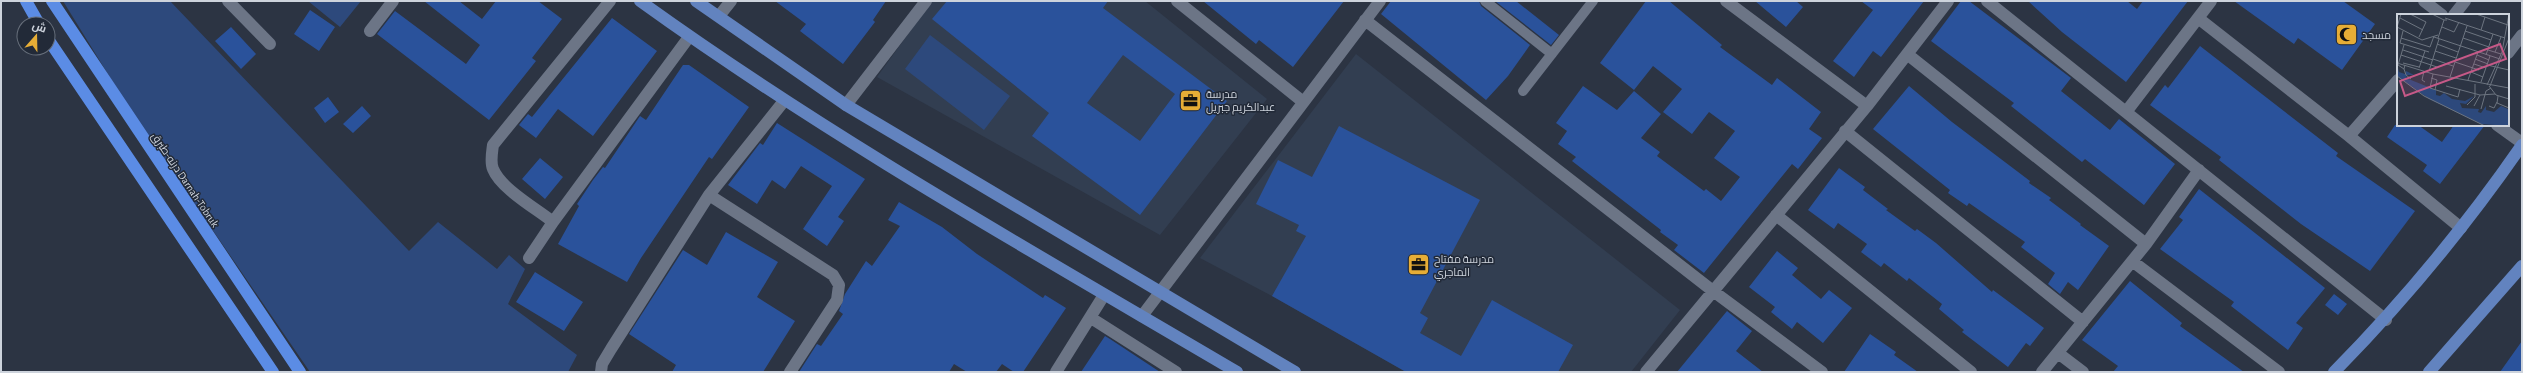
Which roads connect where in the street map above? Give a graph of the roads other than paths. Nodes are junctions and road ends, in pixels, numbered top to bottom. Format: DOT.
graph roads {
  1 [pos="26,1"];
  2 [pos="52,1"];
  3 [pos="228,1"];
  4 [pos="393,1"];
  5 [pos="610,1"];
  6 [pos="640,1"];
  7 [pos="696,1"];
  8 [pos="731,1"];
  9 [pos="926,1"];
  10 [pos="1177,1"];
  11 [pos="1380,1"];
  12 [pos="1485,1"];
  13 [pos="1593,1"];
  14 [pos="1726,1"];
  15 [pos="1948,1"];
  16 [pos="1987,1"];
  17 [pos="2211,1"];
  18 [pos="2424,1"];
  19 [pos="2465,1"];
  20 [pos="2441,14"];
  21 [pos="2455,14"];
  22 [pos="34,16"];
  23 [pos="718,16"];
  24 [pos="2198,18"];
  25 [pos="1365,20"];
  26 [pos="370,31"];
  27 [pos="2522,35"];
  28 [pos="690,37"];
  29 [pos="270,44"];
  30 [pos="56,51"];
  31 [pos="2509,52"];
  32 [pos="1552,54"];
  33 [pos="1908,54"];
  34 [pos="2397,81"];
  35 [pos="1523,91"];
  36 [pos="784,101"];
  37 [pos="1302,101"];
  38 [pos="846,105"];
  39 [pos="1867,106"];
  40 [pos="2126,112"];
  41 [pos="2498,126"];
  42 [pos="1846,131"];
  43 [pos="2349,136"];
  44 [pos="2522,144"];
  45 [pos="2199,170"];
  46 [pos="709,194"];
  47 [pos="1776,215"];
  48 [pos="554,222"];
  49 [pos="2461,228"];
  50 [pos="2146,244"];
  51 [pos="529,258"];
  52 [pos="2132,261"];
  53 [pos="2522,266"];
  54 [pos="1713,291"];
  55 [pos="1158,292"];
  56 [pos="1104,295"];
  57 [pos="1142,316"];
  58 [pos="1091,318"];
  59 [pos="2386,320"];
  60 [pos="2083,322"];
  61 [pos="2058,353"];
  62 [pos="273,372"];
  63 [pos="300,372"];
  64 [pos="601,372"];
  65 [pos="790,372"];
  66 [pos="1056,372"];
  67 [pos="1176,372"];
  68 [pos="1237,372"];
  69 [pos="1295,372"];
  70 [pos="1646,372"];
  71 [pos="1822,372"];
  72 [pos="1971,372"];
  73 [pos="2042,372"];
  74 [pos="2083,372"];
  75 [pos="2279,372"];
  76 [pos="2334,372"];
  77 [pos="2429,372"];
  1 -- 22 [label="highway"];
  2 -- 63 [label="highway, درنه-طبرق Darnah-Tobruk"];
  3 -- 29 [label="street"];
  4 -- 26 [label="street"];
  5 -- 48 [label="street"];
  6 -- 28 [label="main road"];
  7 -- 23 [label="main road"];
  8 -- 23 [label="street"];
  9 -- 38 [label="street"];
  10 -- 37 [label="street"];
  11 -- 25 [label="street"];
  12 -- 32 [label="lane"];
  13 -- 32 [label="lane"];
  14 -- 39 [label="street"];
  15 -- 33 [label="street"];
  16 -- 40 [label="street"];
  17 -- 24 [label="street"];
  18 -- 20 [label="street"];
  19 -- 21 [label="street"];
  23 -- 38 [label="main road"];
  24 -- 40 [label="street"];
  24 -- 43 [label="street"];
  25 -- 37 [label="street"];
  25 -- 54 [label="street"];
  27 -- 31 [label="street"];
  28 -- 36 [label="main road"];
  28 -- 48 [label="street"];
  30 -- 62 [label="highway"];
  32 -- 35 [label="lane"];
  33 -- 39 [label="street"];
  33 -- 50 [label="street"];
  34 -- 43 [label="street"];
  36 -- 46 [label="street"];
  36 -- 56 [label="main road"];
  37 -- 55 [label="street"];
  38 -- 55 [label="main road"];
  39 -- 42 [label="street"];
  40 -- 45 [label="street"];
  41 -- 44 [label="street"];
  42 -- 47 [label="street"];
  42 -- 60 [label="street"];
  43 -- 49 [label="street"];
  44 -- 49 [label="main road"];
  45 -- 50 [label="street"];
  45 -- 59 [label="street"];
  46 -- 64 [label="street"];
  46 -- 65 [label="street"];
  47 -- 54 [label="street"];
  47 -- 72 [label="street"];
  48 -- 51 [label="street"];
  49 -- 59 [label="main road"];
  50 -- 52 [label="street"];
  52 -- 60 [label="street"];
  52 -- 75 [label="street"];
  53 -- 77 [label="main road"];
  54 -- 70 [label="street"];
  54 -- 71 [label="street"];
  55 -- 57 [label="street"];
  55 -- 69 [label="main road"];
  56 -- 57 [label="main road"];
  56 -- 58 [label="street"];
  57 -- 68 [label="main road"];
  58 -- 66 [label="street"];
  58 -- 67 [label="street"];
  59 -- 76 [label="main road"];
  60 -- 61 [label="street"];
  61 -- 73 [label="street"];
  61 -- 74 [label="street"];
}
